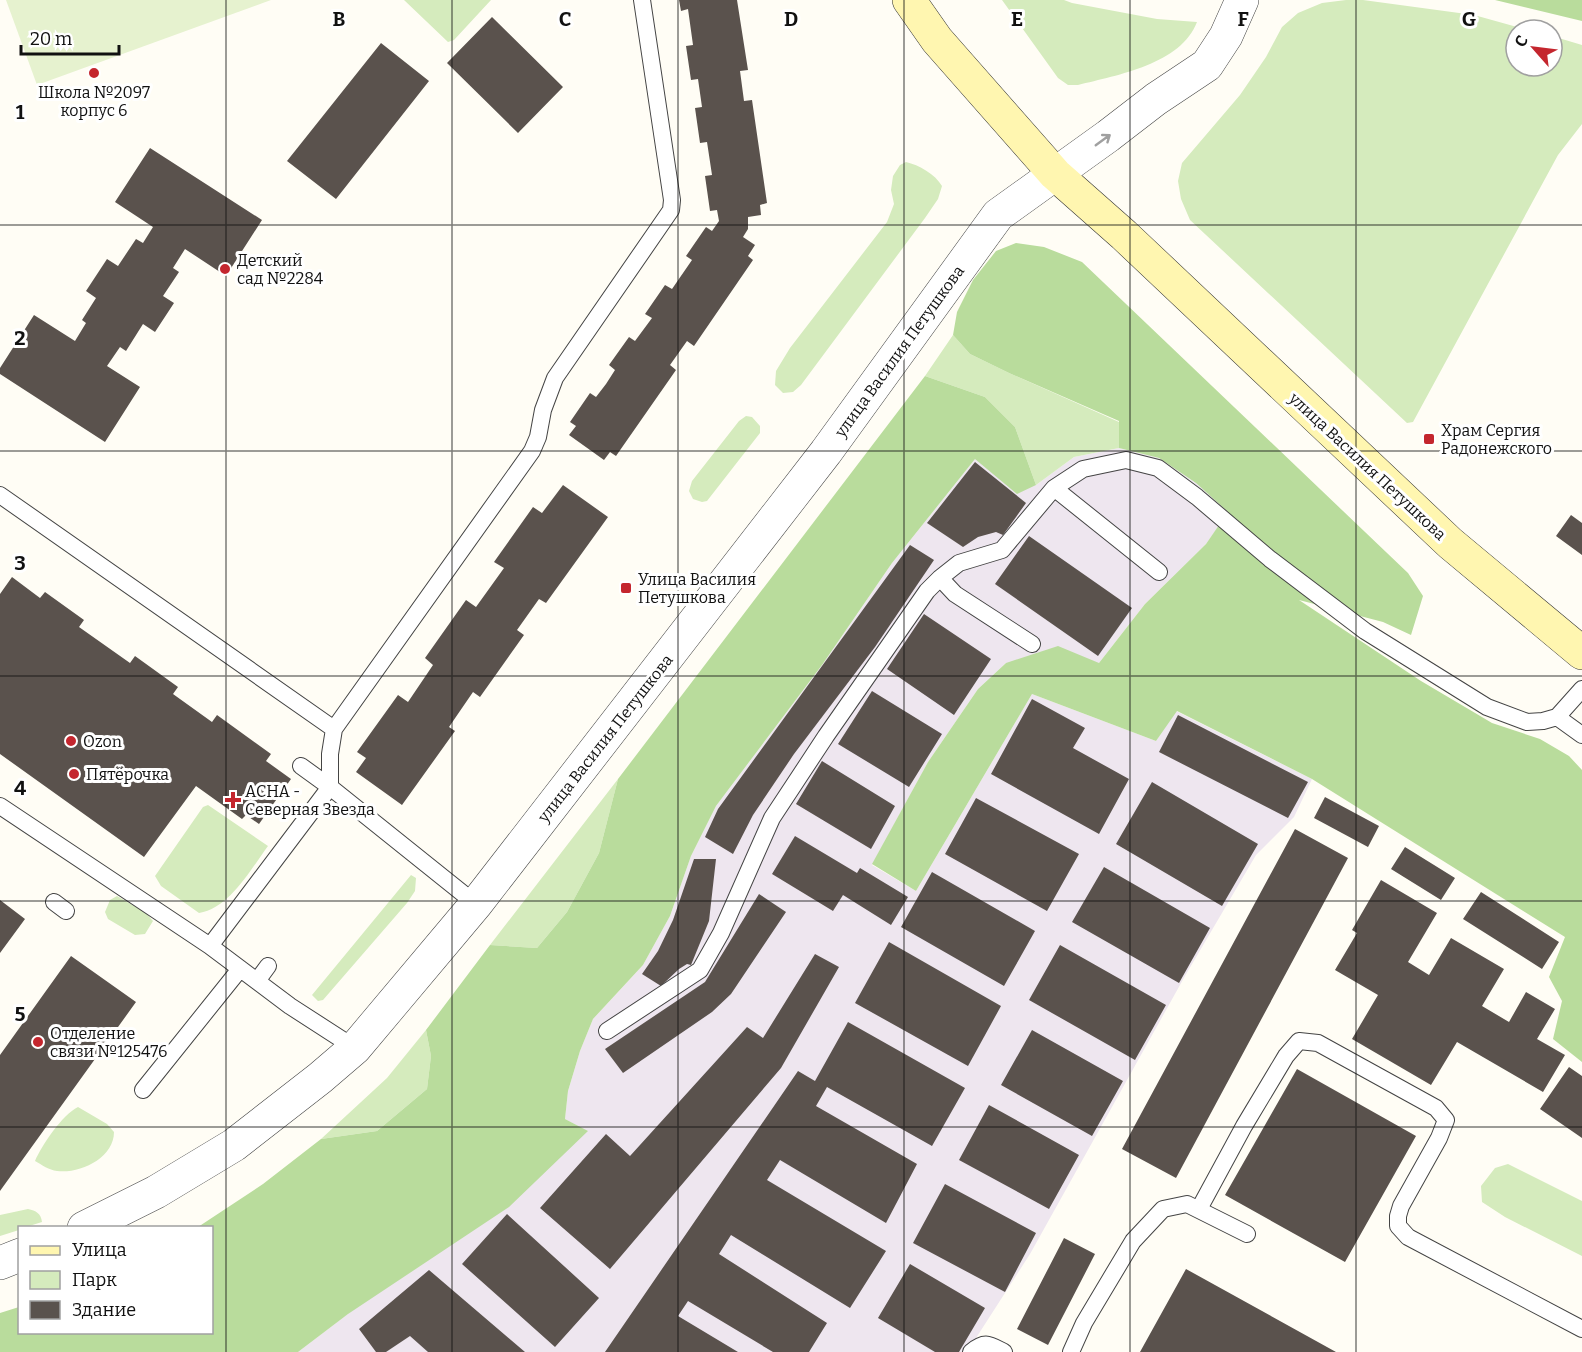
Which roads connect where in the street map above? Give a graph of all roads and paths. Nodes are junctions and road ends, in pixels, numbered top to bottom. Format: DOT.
graph roads {
  1 [pos="642,0"];
  2 [pos="909,0"];
  3 [pos="1242,0"];
  4 [pos="1055,174"];
  5 [pos="1054,488"];
  6 [pos="0,495"];
  7 [pos="1159,572"];
  8 [pos="940,578"];
  9 [pos="1032,644"];
  10 [pos="1582,652"];
  11 [pos="1582,689"];
  12 [pos="1557,717"];
  13 [pos="334,729"];
  14 [pos="1582,735"];
  15 [pos="301,766"];
  16 [pos="330,787"];
  17 [pos="0,806"];
  18 [pos="476,904"];
  19 [pos="210,946"];
  20 [pos="268,966"];
  21 [pos="240,969"];
  22 [pos="257,981"];
  23 [pos="607,1031"];
  24 [pos="355,1048"];
  25 [pos="143,1090"];
  26 [pos="1199,1209"];
  27 [pos="86,1226"];
  28 [pos="1247,1234"];
  29 [pos="18,1256"];
  30 [pos="0,1263"];
  31 [pos="1582,1329"];
  32 [pos="971,1352"];
  33 [pos="1004,1352"];
  34 [pos="1071,1352"];
  1 -- 13 [label="lane"];
  2 -- 4 [label="main road, улица Василия Петушкова"];
  4 -- 3 [label="street, one-way"];
  4 -- 10 [label="main road, улица Василия Петушкова"];
  4 -- 18 [label="street, улица Василия Петушкова"];
  5 -- 7 [label="lane"];
  5 -- 8 [label="lane"];
  5 -- 12 [label="lane"];
  6 -- 13 [label="lane"];
  8 -- 9 [label="lane"];
  8 -- 23 [label="lane"];
  11 -- 12 [label="lane"];
  12 -- 14 [label="lane"];
  13 -- 16 [label="lane"];
  15 -- 16 [label="lane"];
  16 -- 18 [label="lane"];
  16 -- 19 [label="lane"];
  17 -- 19 [label="lane"];
  18 -- 24 [label="street, улица Василия Петушкова"];
  19 -- 21 [label="lane"];
  20 -- 22 [label="lane"];
  21 -- 22 [label="lane"];
  21 -- 25 [label="lane"];
  22 -- 24 [label="lane"];
  24 -- 27 [label="street, улица Василия Петушкова"];
  26 -- 28 [label="lane"];
  26 -- 31 [label="lane"];
  26 -- 34 [label="lane"];
  29 -- 30 [label="street"];
  32 -- 33 [label="lane"];
}
